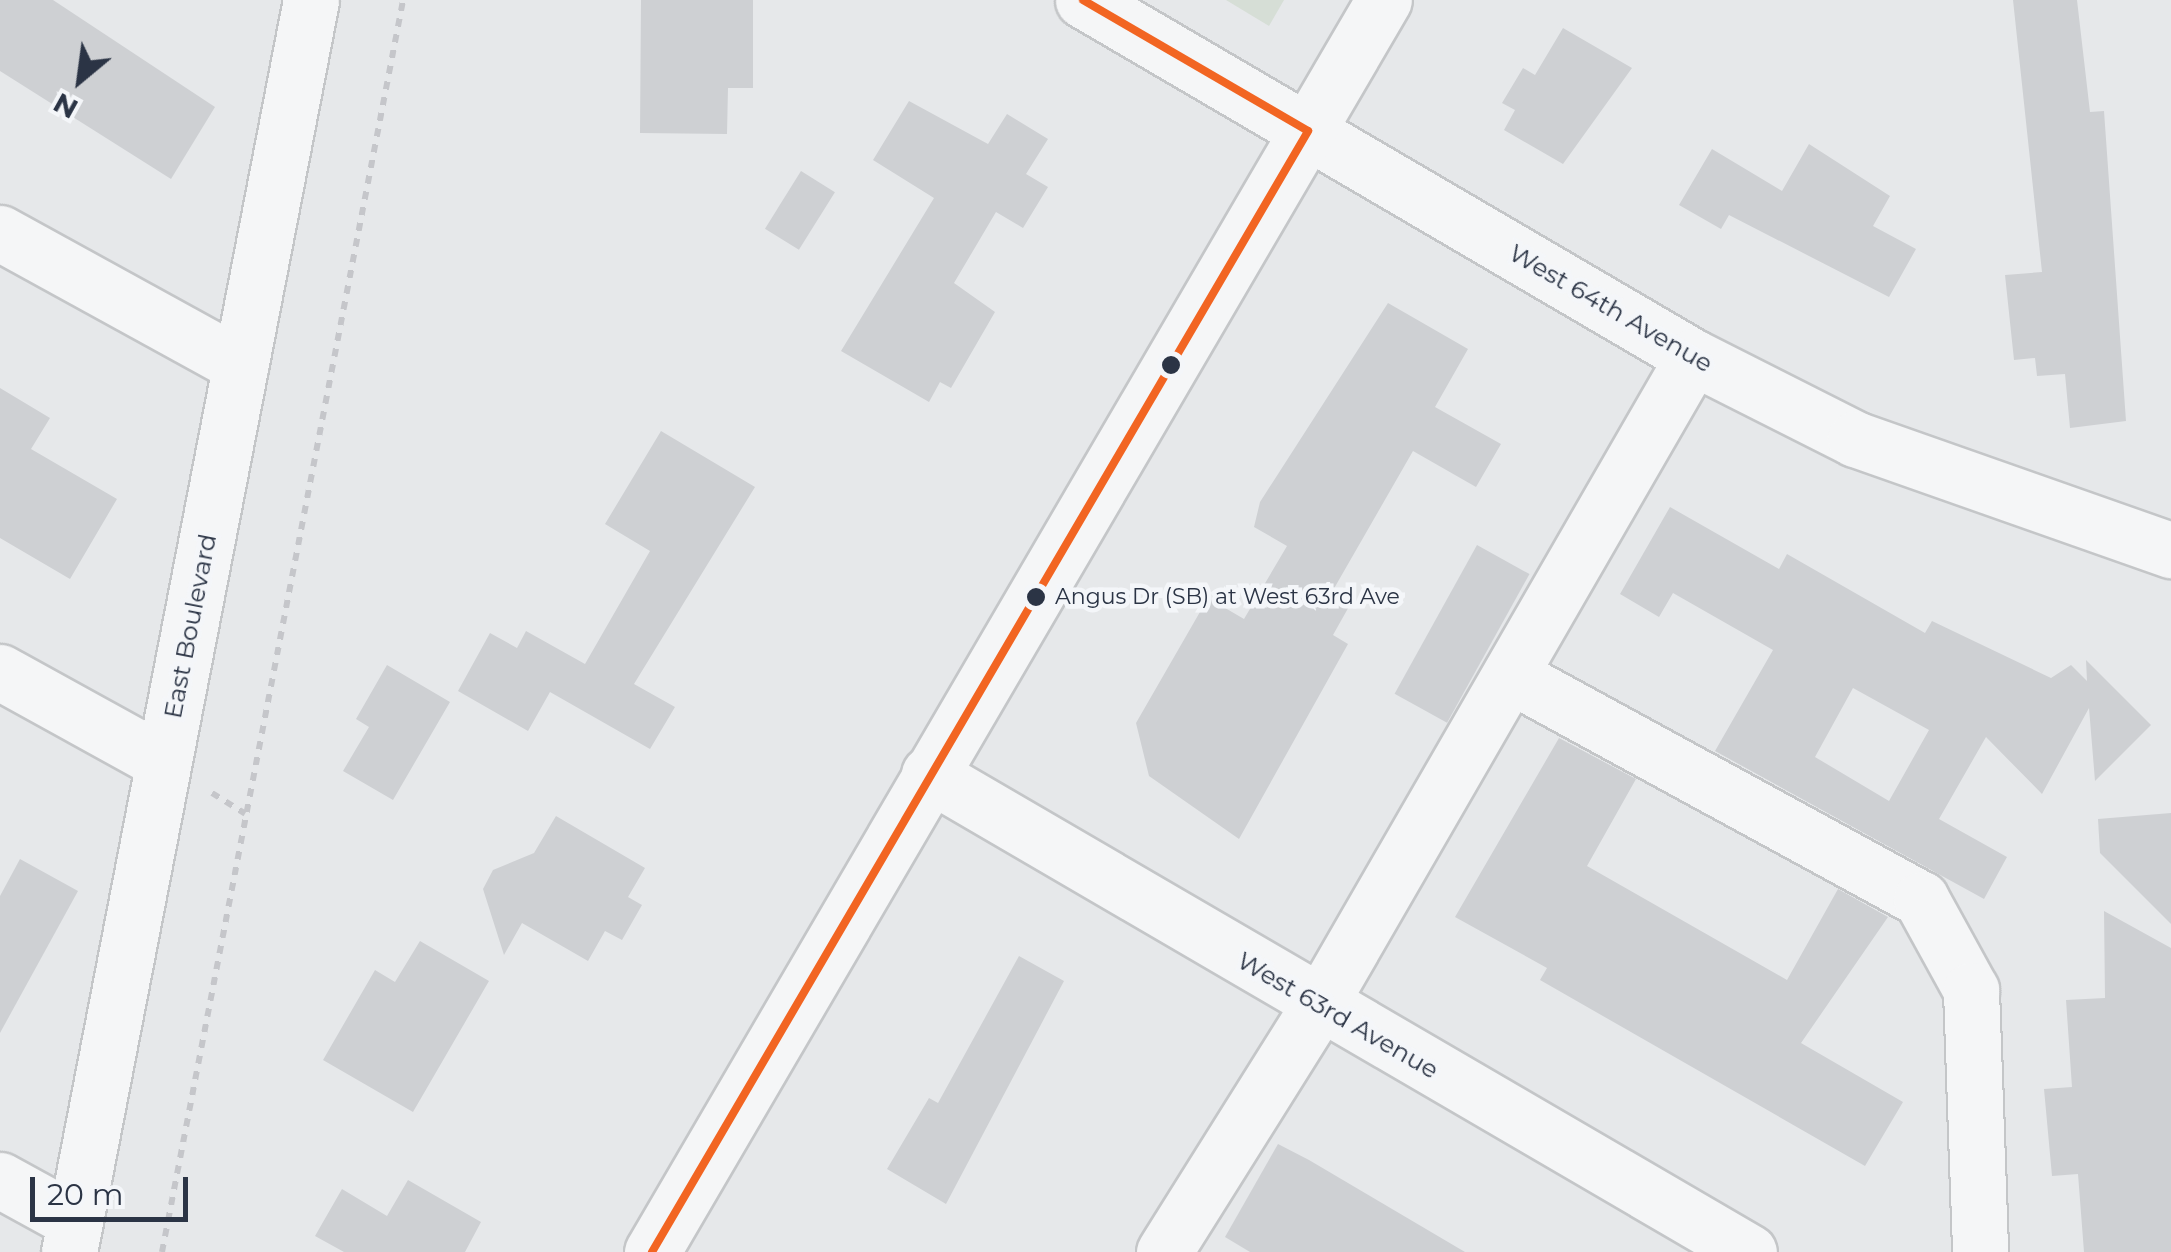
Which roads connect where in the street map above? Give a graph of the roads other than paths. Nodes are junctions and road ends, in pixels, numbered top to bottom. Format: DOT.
graph roads {
  1 [pos="311,0"];
  2 [pos="1083,0"];
  3 [pos="1384,0"];
  4 [pos="1308,132"];
  5 [pos="0,233"];
  6 [pos="1693,357"];
  7 [pos="240,365"];
  8 [pos="2171,550"];
  9 [pos="0,672"];
  10 [pos="1510,675"];
  11 [pos="163,762"];
  12 [pos="929,774"];
  13 [pos="1319,1005"];
  14 [pos="0,1180"];
  15 [pos="72,1236"];
  16 [pos="652,1252"];
  17 [pos="1164,1252"];
  18 [pos="1749,1252"];
  19 [pos="1980,1252"];
  1 -- 7 [label="street, East Boulevard"];
  2 -- 4 [label="street, West 64th Avenue"];
  3 -- 4 [label="street"];
  4 -- 6 [label="street, West 64th Avenue"];
  4 -- 12 [label="street"];
  5 -- 7 [label="street"];
  6 -- 8 [label="street, West 64th Avenue"];
  6 -- 10 [label="street"];
  7 -- 11 [label="street, East Boulevard"];
  9 -- 11 [label="street"];
  10 -- 13 [label="street"];
  10 -- 19 [label="street"];
  11 -- 15 [label="street, East Boulevard"];
  12 -- 13 [label="street, West 63rd Avenue"];
  12 -- 16 [label="street"];
  13 -- 17 [label="street"];
  13 -- 18 [label="street, West 63rd Avenue"];
  14 -- 15 [label="street"];
}
